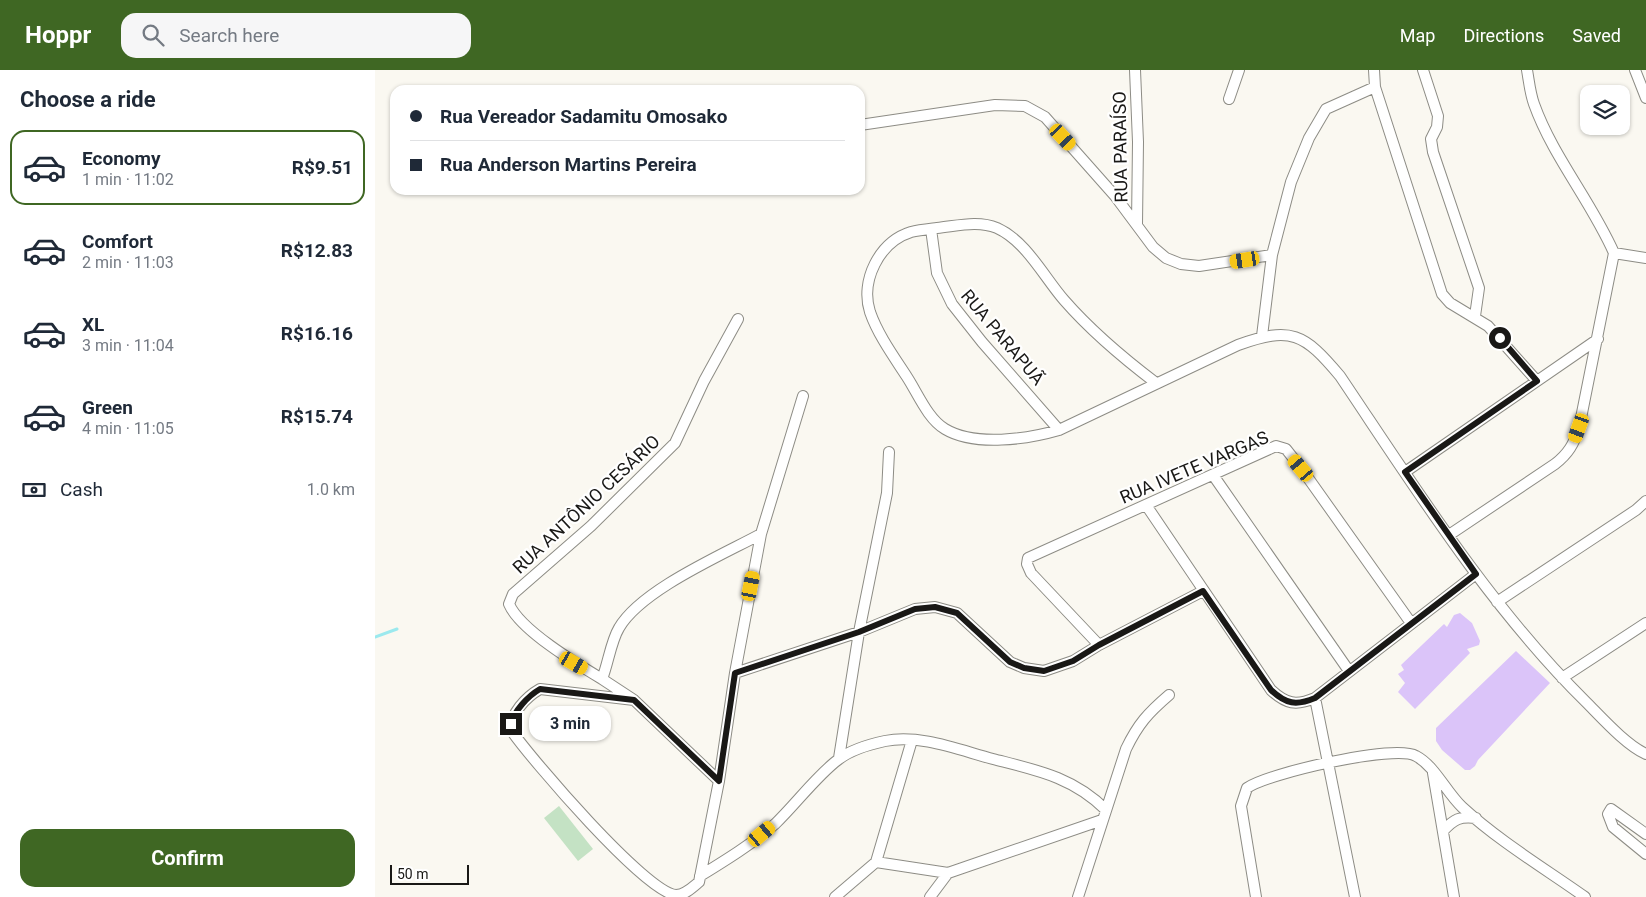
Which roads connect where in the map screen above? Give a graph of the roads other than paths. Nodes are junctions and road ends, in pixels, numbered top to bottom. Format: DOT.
graph roads {
  1 [pos="1135,70"];
  2 [pos="1239,70"];
  3 [pos="1374,70"];
  4 [pos="1423,70"];
  5 [pos="1527,70"];
  6 [pos="1635,70"];
  7 [pos="1375,87"];
  8 [pos="1646,98"];
  9 [pos="1229,99"];
  10 [pos="865,123"];
  11 [pos="1137,224"];
  12 [pos="931,229"];
  13 [pos="1614,253"];
  14 [pos="1273,255"];
  15 [pos="1646,258"];
  16 [pos="1475,316"];
  17 [pos="738,319"];
  18 [pos="1262,336"];
  19 [pos="1598,338"];
  20 [pos="1537,381"];
  21 [pos="1156,383"];
  22 [pos="803,396"];
  23 [pos="1059,430"];
  24 [pos="889,452"];
  25 [pos="1405,472"];
  26 [pos="1213,475"];
  27 [pos="1646,501"];
  28 [pos="1146,505"];
  29 [pos="761,534"];
  30 [pos="1449,535"];
  31 [pos="1476,574"];
  32 [pos="1203,591"];
  33 [pos="1497,602"];
  34 [pos="1411,623"];
  35 [pos="1646,623"];
  36 [pos="859,632"];
  37 [pos="1099,645"];
  38 [pos="1349,671"];
  39 [pos="735,673"];
  40 [pos="1562,678"];
  41 [pos="602,679"];
  42 [pos="1169,695"];
  43 [pos="1315,698"];
  44 [pos="634,700"];
  45 [pos="913,740"];
  46 [pos="1646,754"];
  47 [pos="839,758"];
  48 [pos="1328,763"];
  49 [pos="1433,772"];
  50 [pos="719,781"];
  51 [pos="1106,810"];
  52 [pos="1477,818"];
  53 [pos="1102,820"];
  54 [pos="1443,830"];
  55 [pos="1646,834"];
  56 [pos="1646,854"];
  57 [pos="876,862"];
  58 [pos="948,873"];
  59 [pos="700,876"];
  60 [pos="835,897"];
  61 [pos="931,897"];
  62 [pos="1078,897"];
  63 [pos="1256,897"];
  64 [pos="1355,897"];
  65 [pos="1454,897"];
  66 [pos="1585,897"];
  1 -- 11 [label="street, RUA PARAÍSO"];
  2 -- 9 [label="street"];
  3 -- 7 [label="street"];
  4 -- 16 [label="street"];
  5 -- 13 [label="street"];
  6 -- 8 [label="street"];
  7 -- 14 [label="street"];
  7 -- 16 [label="street"];
  10 -- 11 [label="street"];
  11 -- 14 [label="street"];
  12 -- 21 [label="street"];
  12 -- 23 [label="street, RUA PARAPUÃ"];
  12 -- 23 [label="street"];
  13 -- 15 [label="street"];
  13 -- 19 [label="street"];
  14 -- 18 [label="street"];
  16 -- 20 [label="street"];
  17 -- 41 [label="street, RUA ANTÔNIO CESÁRIO"];
  18 -- 21 [label="street"];
  18 -- 25 [label="street"];
  19 -- 20 [label="street"];
  19 -- 30 [label="street"];
  20 -- 25 [label="street"];
  21 -- 23 [label="street"];
  22 -- 29 [label="street"];
  24 -- 36 [label="street"];
  25 -- 30 [label="street"];
  26 -- 28 [label="street, RUA IVETE VARGAS"];
  26 -- 34 [label="street, RUA IVETE VARGAS"];
  26 -- 38 [label="street"];
  27 -- 33 [label="street"];
  28 -- 32 [label="street"];
  28 -- 37 [label="street, RUA IVETE VARGAS"];
  29 -- 39 [label="street"];
  29 -- 41 [label="street"];
  30 -- 31 [label="street"];
  31 -- 33 [label="street"];
  31 -- 34 [label="street"];
  32 -- 37 [label="street"];
  32 -- 43 [label="street"];
  33 -- 40 [label="street"];
  34 -- 38 [label="street"];
  35 -- 40 [label="street"];
  36 -- 37 [label="street"];
  36 -- 39 [label="street"];
  36 -- 47 [label="street"];
  38 -- 43 [label="street"];
  39 -- 50 [label="street"];
  40 -- 46 [label="street"];
  41 -- 44 [label="street"];
  42 -- 51 [label="street"];
  43 -- 48 [label="street"];
  44 -- 50 [label="street"];
  44 -- 59 [label="street"];
  45 -- 47 [label="street"];
  45 -- 51 [label="street"];
  45 -- 57 [label="street"];
  47 -- 59 [label="street"];
  48 -- 49 [label="street"];
  48 -- 63 [label="street"];
  48 -- 64 [label="street"];
  49 -- 52 [label="street"];
  49 -- 54 [label="street"];
  50 -- 59 [label="street"];
  51 -- 53 [label="street"];
  52 -- 54 [label="street"];
  52 -- 66 [label="street"];
  53 -- 58 [label="street"];
  53 -- 62 [label="street"];
  54 -- 65 [label="street"];
  55 -- 56 [label="street"];
  57 -- 58 [label="street"];
  57 -- 60 [label="street"];
  58 -- 61 [label="street"];
}
